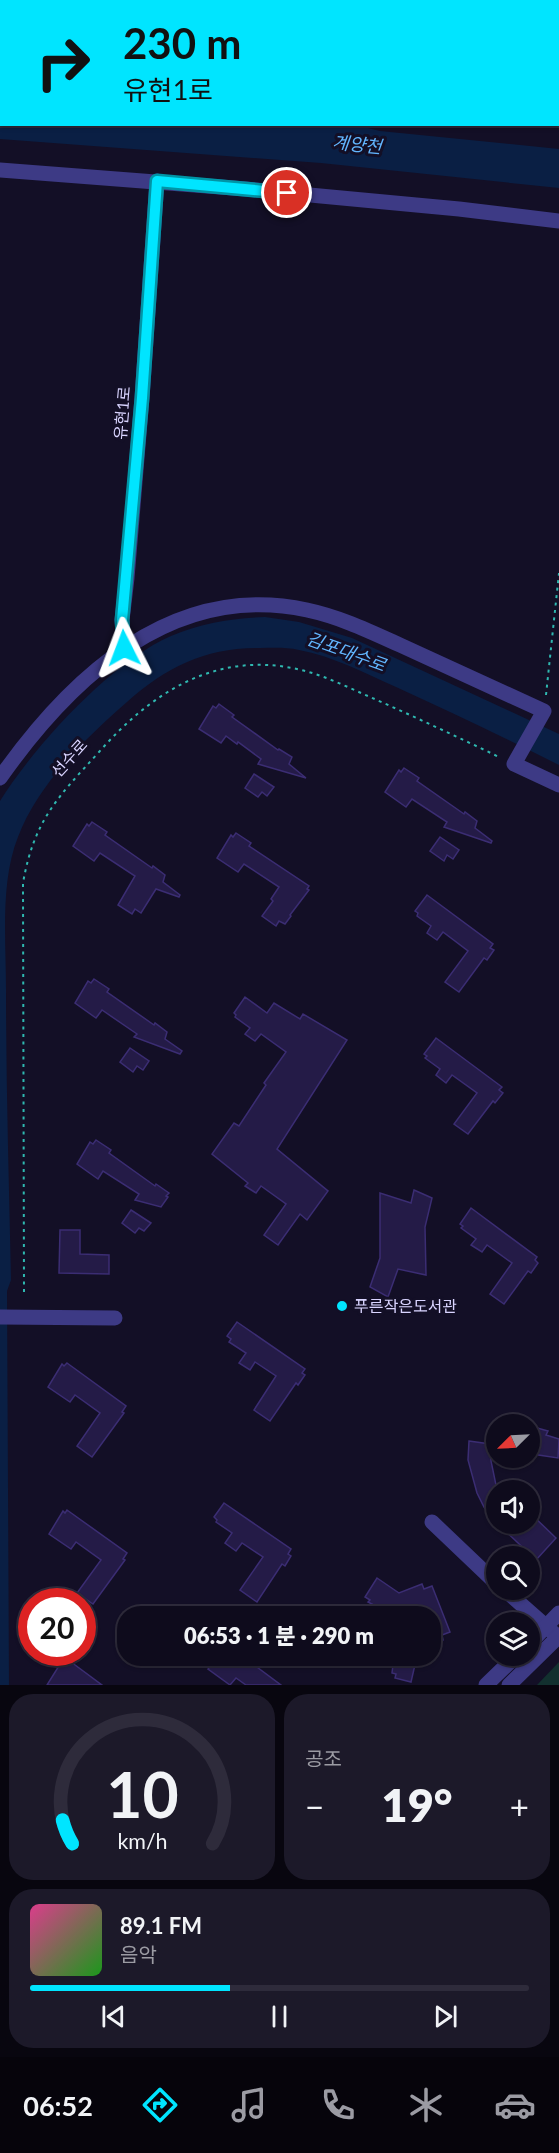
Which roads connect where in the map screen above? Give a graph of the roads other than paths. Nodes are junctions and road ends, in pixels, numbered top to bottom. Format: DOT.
graph roads {
  1 [pos="0,170"];
  2 [pos="157,181"];
  3 [pos="559,221"];
  4 [pos="124,648"];
  5 [pos="0,778"];
  6 [pos="559,785"];
  7 [pos="0,1317"];
  8 [pos="115,1318"];
  9 [pos="432,1522"];
  10 [pos="486,1573"];
  11 [pos="517,1600"];
  12 [pos="559,1613"];
  13 [pos="547,1626"];
  14 [pos="540,1633"];
  15 [pos="559,1636"];
  16 [pos="506,1666"];
  17 [pos="486,1685"];
  18 [pos="509,1685"];
  1 -- 2 [label="street"];
  2 -- 3 [label="street"];
  2 -- 4 [label="street, 유현1로"];
  4 -- 5 [label="street"];
  4 -- 6 [label="street"];
  7 -- 8 [label="street"];
  9 -- 10 [label="street"];
  11 -- 13 [label="street"];
  12 -- 13 [label="street"];
  13 -- 14 [label="street"];
  13 -- 15 [label="street"];
  15 -- 18 [label="street"];
  16 -- 17 [label="street"];
}
